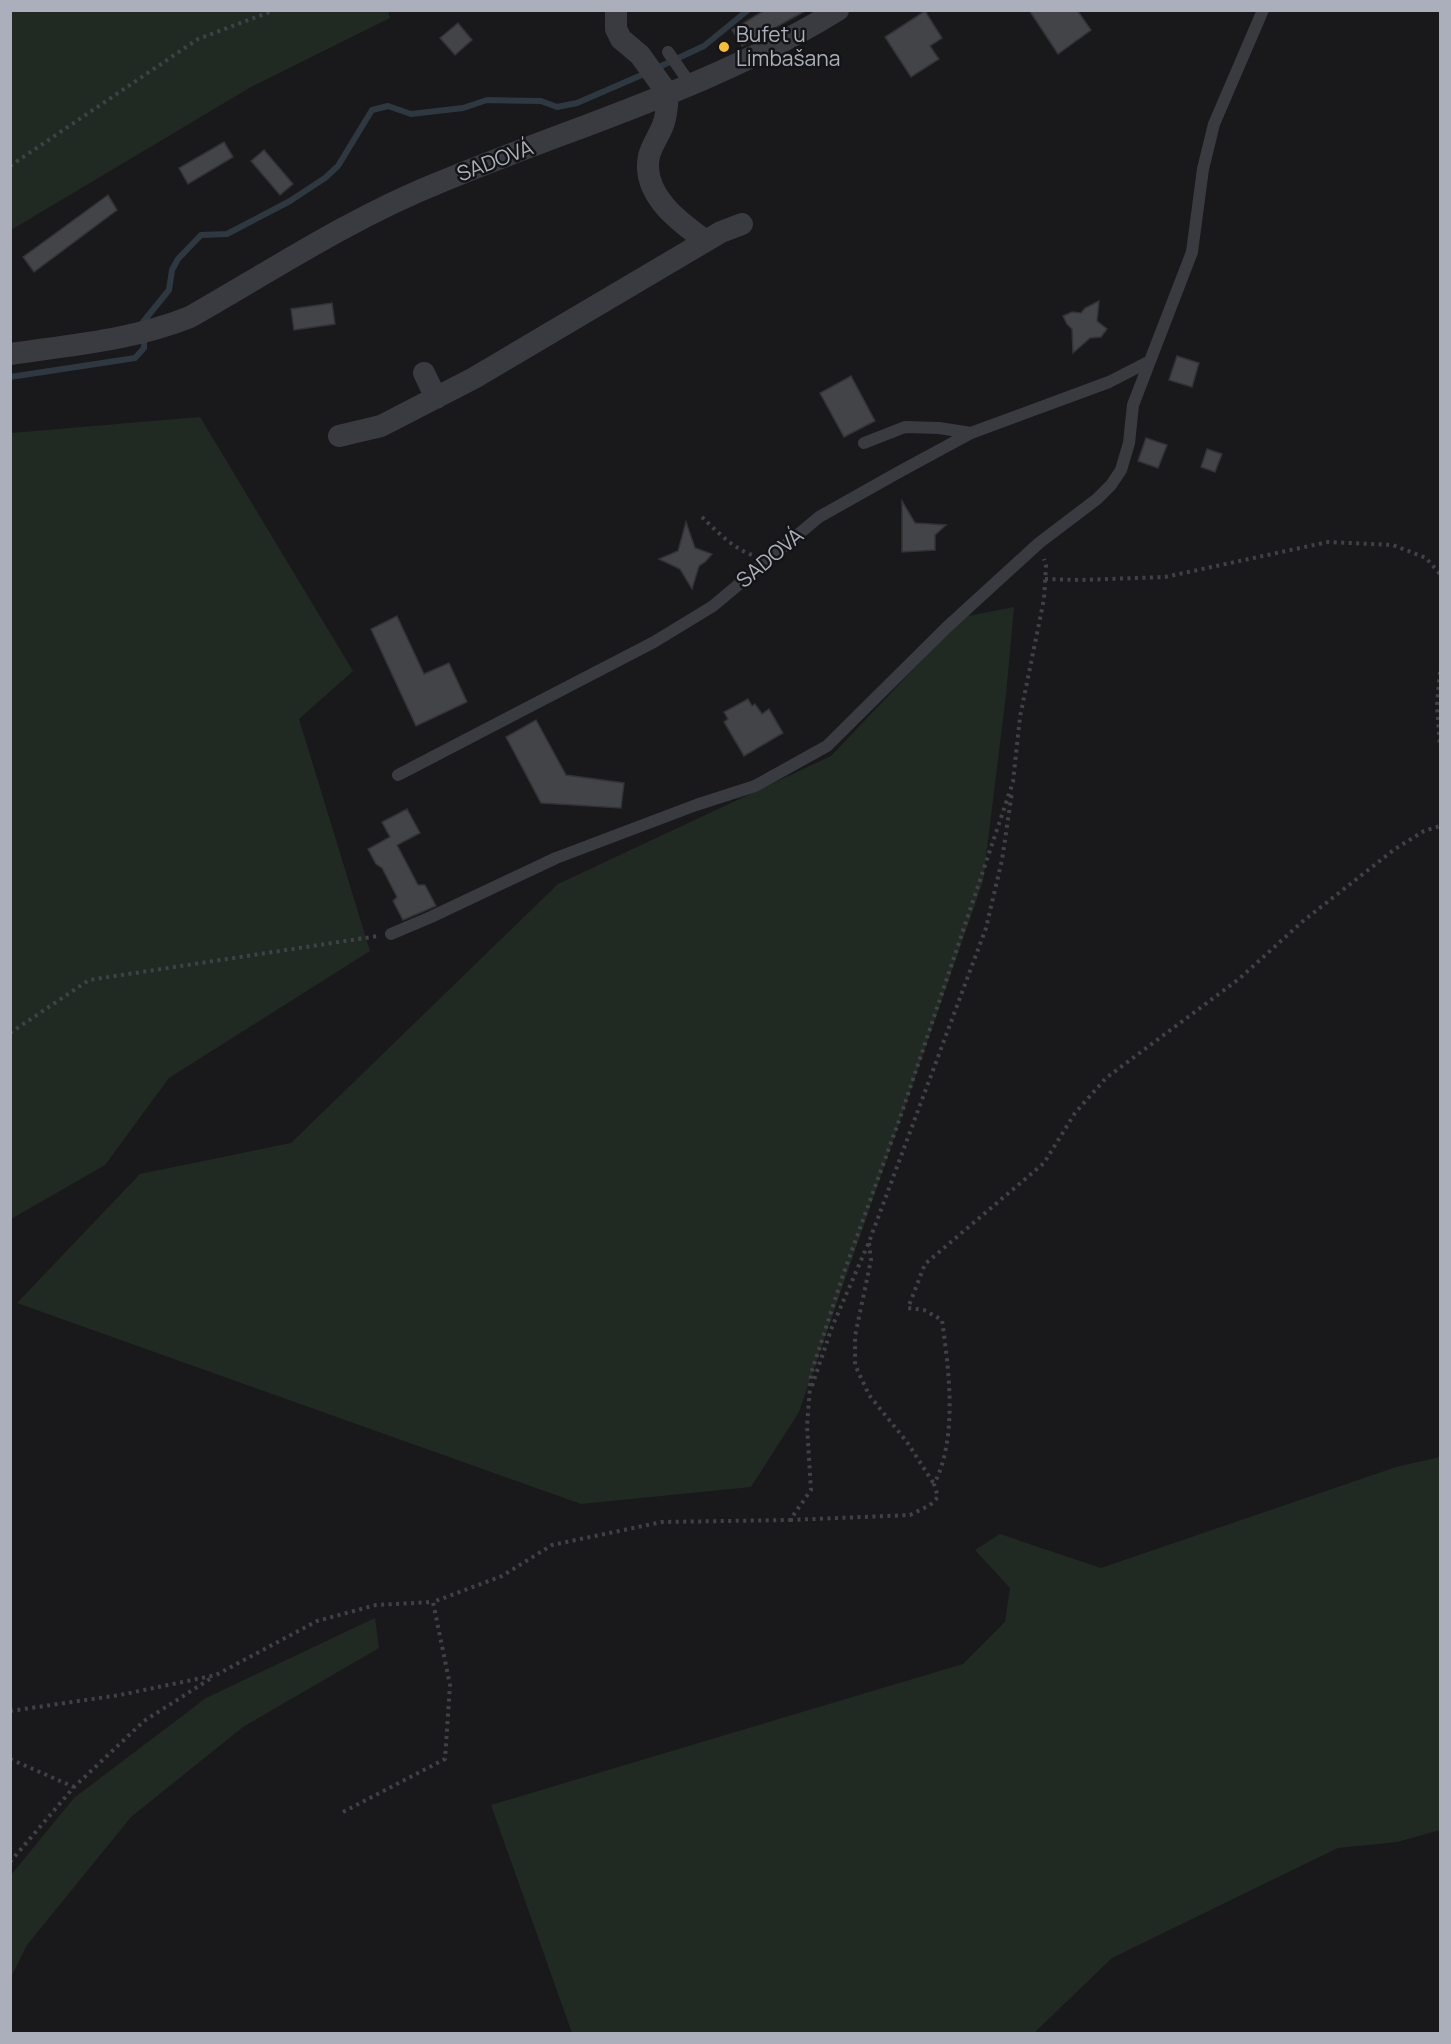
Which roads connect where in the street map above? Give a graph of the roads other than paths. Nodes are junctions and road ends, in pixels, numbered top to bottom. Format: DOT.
graph roads {
  1 [pos="838,10"];
  2 [pos="1263,10"];
  3 [pos="616,20"];
  4 [pos="672,59"];
  5 [pos="691,85"];
  6 [pos="668,94"];
  7 [pos="742,224"];
  8 [pos="706,241"];
  9 [pos="10,354"];
  10 [pos="1150,361"];
  11 [pos="424,373"];
  12 [pos="436,398"];
  13 [pos="970,433"];
  14 [pos="339,436"];
  15 [pos="864,443"];
  16 [pos="398,775"];
  17 [pos="391,934"];
  1 -- 5 [label="street, SADOVÁ"];
  2 -- 10 [label="lane"];
  3 -- 6 [label="street"];
  4 -- 5 [label="lane"];
  5 -- 6 [label="street, SADOVÁ"];
  6 -- 8 [label="street"];
  6 -- 9 [label="street, SADOVÁ"];
  7 -- 8 [label="street"];
  8 -- 12 [label="street"];
  10 -- 13 [label="lane, SADOVÁ"];
  10 -- 17 [label="lane"];
  11 -- 12 [label="street"];
  12 -- 14 [label="street"];
  13 -- 15 [label="lane"];
  13 -- 16 [label="lane, SADOVÁ"];
}
